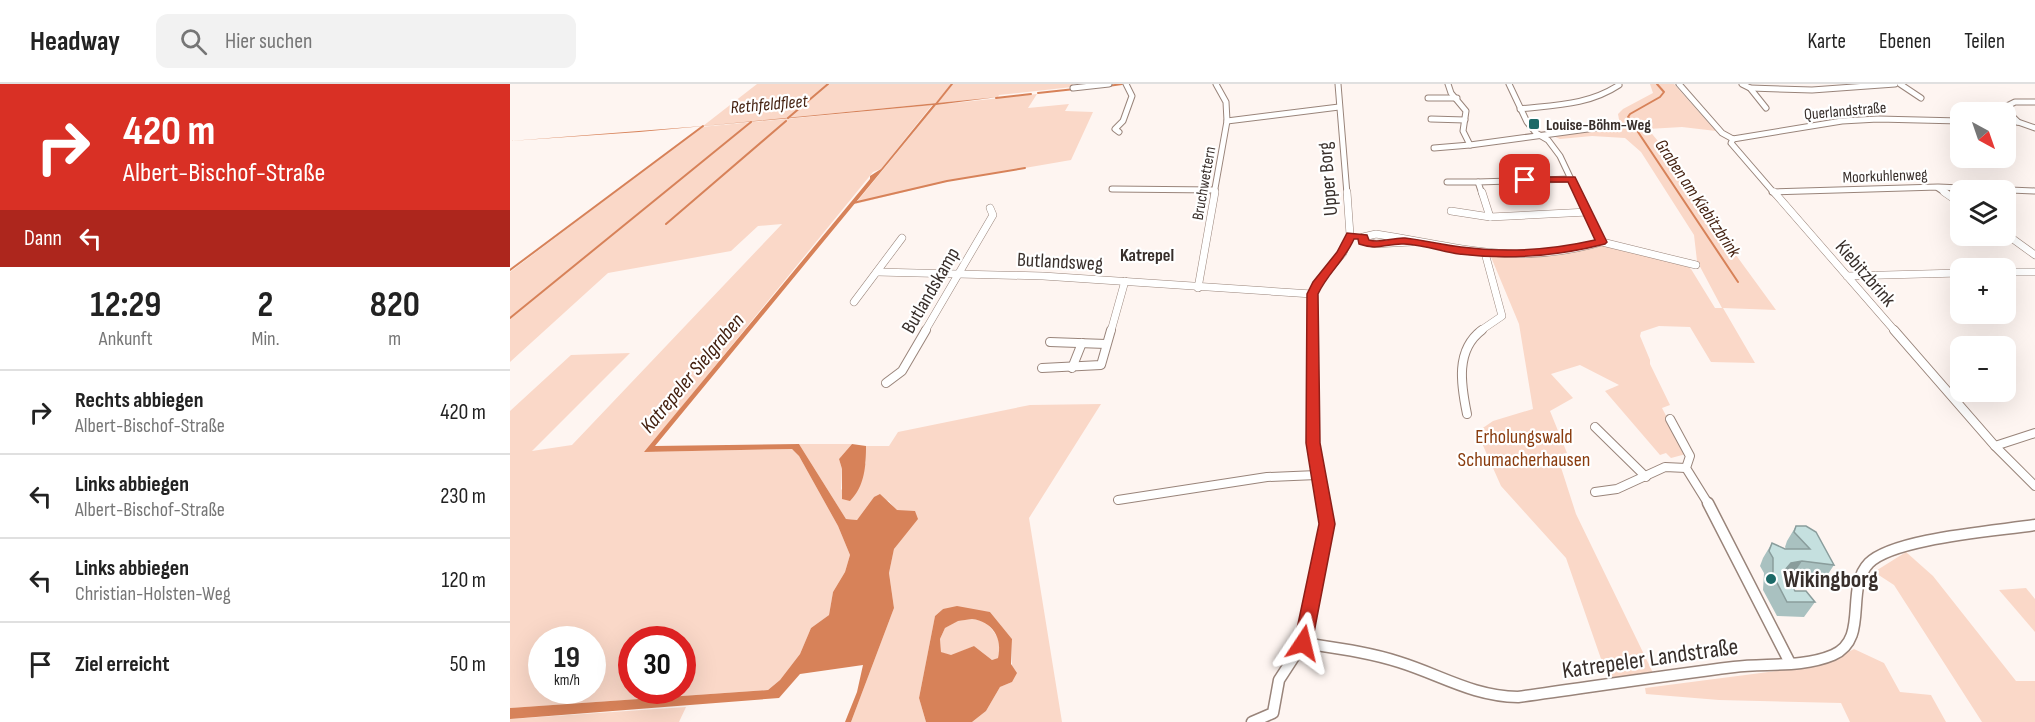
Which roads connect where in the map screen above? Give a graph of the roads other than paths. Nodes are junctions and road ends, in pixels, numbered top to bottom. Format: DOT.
graph roads {
  1 [pos="1108,84"];
  2 [pos="1126,84"];
  3 [pos="1216,84"];
  4 [pos="1338,84"];
  5 [pos="1448,84"];
  6 [pos="1509,84"];
  7 [pos="1617,84"];
  8 [pos="1678,84"];
  9 [pos="1742,84"];
  10 [pos="1895,84"];
  11 [pos="1900,84"];
  12 [pos="1073,88"];
  13 [pos="1750,88"];
  14 [pos="1428,98"];
  15 [pos="1456,98"];
  16 [pos="1921,98"];
  17 [pos="2035,102"];
  18 [pos="1339,107"];
  19 [pos="1766,108"];
  20 [pos="1520,109"];
  21 [pos="1431,119"];
  22 [pos="1465,120"];
  23 [pos="1227,121"];
  24 [pos="1950,121"];
  25 [pos="2018,122"];
  26 [pos="1617,125"];
  27 [pos="2035,128"];
  28 [pos="1119,132"];
  29 [pos="1542,137"];
  30 [pos="1733,139"];
  31 [pos="1470,145"];
  32 [pos="1434,148"];
  33 [pos="1571,179"];
  34 [pos="1447,182"];
  35 [pos="1478,182"];
  36 [pos="1938,188"];
  37 [pos="1112,189"];
  38 [pos="1215,190"];
  39 [pos="2035,191"];
  40 [pos="1772,192"];
  41 [pos="1950,196"];
  42 [pos="990,208"];
  43 [pos="1451,211"];
  44 [pos="1588,212"];
  45 [pos="1490,217"];
  46 [pos="1350,235"];
  47 [pos="1364,237"];
  48 [pos="902,238"];
  49 [pos="2016,241"];
  50 [pos="1411,242"];
  51 [pos="1602,242"];
  52 [pos="1485,253"];
  53 [pos="2035,255"];
  54 [pos="1696,265"];
  55 [pos="877,272"];
  56 [pos="2016,272"];
  57 [pos="2035,272"];
  58 [pos="1950,273"];
  59 [pos="958,275"];
  60 [pos="1847,276"];
  61 [pos="1125,282"];
  62 [pos="1198,288"];
  63 [pos="1312,294"];
  64 [pos="854,302"];
  65 [pos="1050,342"];
  66 [pos="1082,343"];
  67 [pos="1106,344"];
  68 [pos="1042,368"];
  69 [pos="1072,368"];
  70 [pos="886,383"];
  71 [pos="1467,414"];
  72 [pos="1670,419"];
  73 [pos="1596,427"];
  74 [pos="2035,433"];
  75 [pos="1995,446"];
  76 [pos="1686,468"];
  77 [pos="1317,475"];
  78 [pos="1646,477"];
  79 [pos="2035,486"];
  80 [pos="1595,492"];
  81 [pos="1118,500"];
  82 [pos="2035,525"];
  83 [pos="1303,643"];
  84 [pos="1790,663"];
  85 [pos="1252,722"];
  1 -- 12 [label="street"];
  2 -- 28 [label="street"];
  3 -- 23 [label="street, Bruchwettern"];
  4 -- 18 [label="street, Upper Borg"];
  5 -- 15 [label="street"];
  6 -- 20 [label="street"];
  7 -- 20 [label="street"];
  8 -- 30 [label="street, Kiebitzbrink"];
  9 -- 13 [label="street"];
  10 -- 13 [label="street"];
  11 -- 16 [label="street"];
  13 -- 19 [label="street"];
  14 -- 15 [label="street"];
  15 -- 22 [label="street"];
  17 -- 25 [label="street"];
  18 -- 23 [label="street"];
  18 -- 46 [label="street, Upper Borg"];
  20 -- 29 [label="street"];
  21 -- 22 [label="street"];
  22 -- 31 [label="street"];
  23 -- 38 [label="street, Bruchwettern"];
  24 -- 30 [label="street, Querlandstraße"];
  25 -- 27 [label="street"];
  26 -- 29 [label="street"];
  29 -- 31 [label="street"];
  29 -- 33 [label="street"];
  30 -- 40 [label="street, Kiebitzbrink"];
  31 -- 32 [label="street"];
  33 -- 35 [label="street"];
  33 -- 44 [label="street"];
  34 -- 35 [label="street"];
  35 -- 45 [label="street"];
  36 -- 39 [label="street, Moorkuhlenweg"];
  36 -- 40 [label="street, Moorkuhlenweg"];
  36 -- 41 [label="street"];
  37 -- 38 [label="street"];
  38 -- 62 [label="street, Bruchwettern"];
  40 -- 60 [label="street, Kiebitzbrink"];
  42 -- 59 [label="street, Butlandskamp"];
  43 -- 45 [label="street"];
  44 -- 45 [label="street"];
  44 -- 51 [label="street"];
  46 -- 47 [label="street"];
  46 -- 63 [label="street, Upper Borg"];
  47 -- 50 [label="street"];
  47 -- 50 [label="street"];
  48 -- 55 [label="street"];
  49 -- 53 [label="street"];
  50 -- 52 [label="street"];
  51 -- 52 [label="street"];
  51 -- 54 [label="street"];
  52 -- 71 [label="street"];
  55 -- 59 [label="street, Butlandsweg"];
  55 -- 64 [label="street"];
  56 -- 57 [label="street"];
  58 -- 60 [label="street"];
  59 -- 61 [label="street, Butlandsweg"];
  59 -- 70 [label="street, Butlandskamp"];
  60 -- 75 [label="street, Kiebitzbrink"];
  61 -- 62 [label="street, Butlandsweg"];
  61 -- 67 [label="street"];
  62 -- 63 [label="street, Butlandsweg"];
  63 -- 77 [label="street"];
  65 -- 66 [label="street"];
  66 -- 67 [label="street"];
  66 -- 69 [label="street"];
  67 -- 69 [label="street"];
  68 -- 69 [label="street"];
  72 -- 76 [label="street"];
  73 -- 78 [label="street"];
  74 -- 75 [label="street"];
  75 -- 79 [label="street, Kiebitzbrink"];
  76 -- 78 [label="street"];
  76 -- 84 [label="street"];
  77 -- 81 [label="street"];
  77 -- 83 [label="street"];
  78 -- 80 [label="street"];
  82 -- 84 [label="street, Katrepeler Landstraße"];
  83 -- 84 [label="street, Katrepeler Landstraße"];
  83 -- 85 [label="street"];
}
